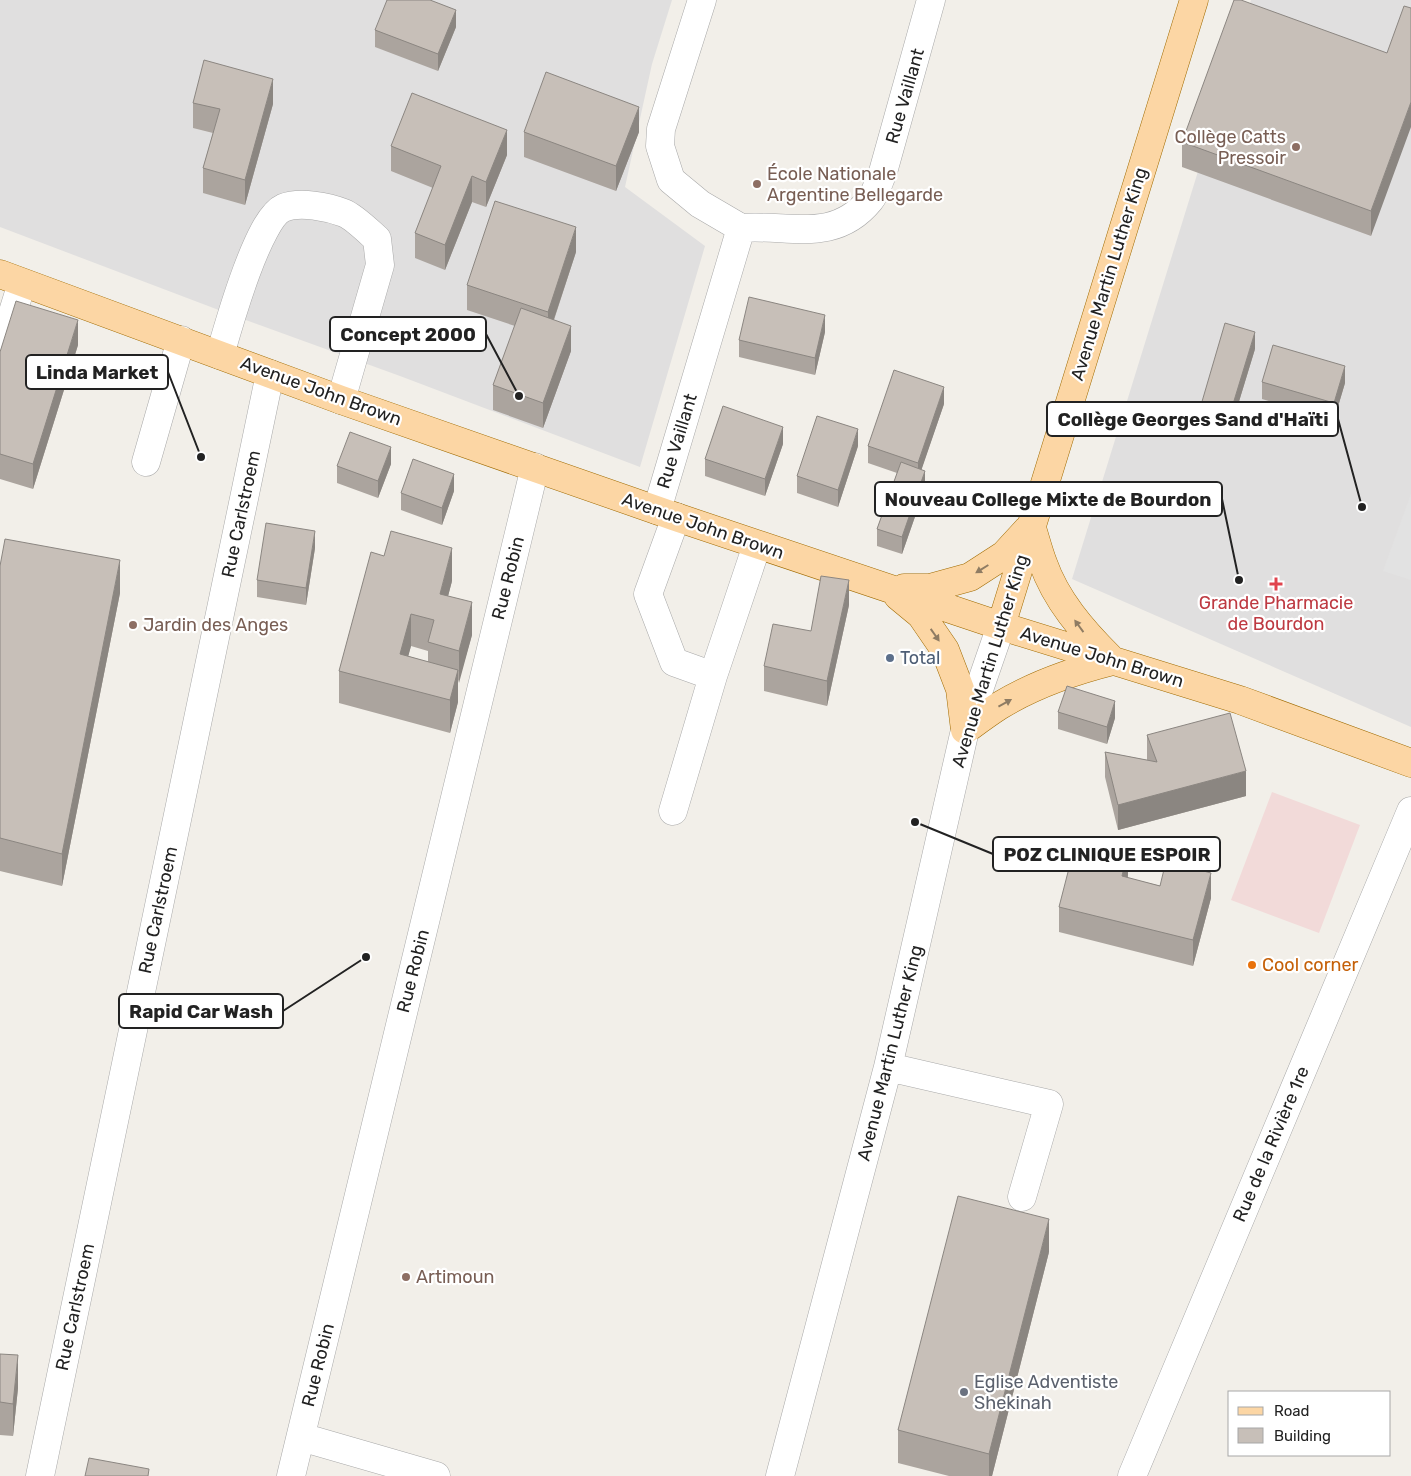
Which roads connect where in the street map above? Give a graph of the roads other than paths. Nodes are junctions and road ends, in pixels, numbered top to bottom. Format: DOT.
graph roads {
  1 [pos="702,0"];
  2 [pos="932,0"];
  3 [pos="1194,0"];
  4 [pos="741,228"];
  5 [pos="11,278"];
  6 [pos="181,340"];
  7 [pos="0,354"];
  8 [pos="220,354"];
  9 [pos="270,374"];
  10 [pos="341,400"];
  11 [pos="146,462"];
  12 [pos="535,467"];
  13 [pos="666,514"];
  14 [pos="1031,525"];
  15 [pos="756,544"];
  16 [pos="889,588"];
  17 [pos="1001,626"];
  18 [pos="1113,660"];
  19 [pos="714,676"];
  20 [pos="965,730"];
  21 [pos="1411,763"];
  22 [pos="673,811"];
  23 [pos="1411,811"];
  24 [pos="888,1067"];
  25 [pos="1022,1197"];
  26 [pos="301,1437"];
  27 [pos="40,1476"];
  28 [pos="291,1476"];
  29 [pos="436,1476"];
  30 [pos="784,1476"];
  31 [pos="1132,1476"];
  1 -- 4 [label="street"];
  2 -- 4 [label="street, Rue Vaillant"];
  3 -- 14 [label="main road, Avenue Martin Luther King"];
  4 -- 13 [label="street, Rue Vaillant"];
  5 -- 6 [label="main road, Avenue John Brown"];
  5 -- 7 [label="street"];
  6 -- 8 [label="main road, Avenue John Brown"];
  6 -- 11 [label="street"];
  8 -- 9 [label="main road, Avenue John Brown"];
  8 -- 10 [label="street"];
  9 -- 10 [label="main road, Avenue John Brown"];
  9 -- 27 [label="street, Rue Carlstroem"];
  10 -- 12 [label="main road, Avenue John Brown"];
  12 -- 13 [label="main road, Avenue John Brown"];
  12 -- 26 [label="street, Rue Robin"];
  13 -- 15 [label="main road, Avenue John Brown"];
  13 -- 19 [label="street, Rue Vaillant"];
  14 -- 16 [label="main road, one-way"];
  14 -- 17 [label="main road, Avenue Martin Luther King"];
  18 -- 14 [label="main road, one-way"];
  15 -- 16 [label="main road, Avenue John Brown"];
  15 -- 19 [label="street"];
  16 -- 17 [label="main road, Avenue John Brown"];
  16 -- 20 [label="main road, one-way"];
  17 -- 18 [label="main road, Avenue John Brown"];
  17 -- 20 [label="street, Avenue Martin Luther King"];
  20 -- 18 [label="main road, one-way"];
  18 -- 21 [label="main road, Avenue John Brown"];
  19 -- 22 [label="street"];
  20 -- 24 [label="street, Avenue Martin Luther King"];
  23 -- 31 [label="street, Rue de la Rivière 1re"];
  24 -- 25 [label="street"];
  24 -- 30 [label="street, Avenue Martin Luther King"];
  26 -- 28 [label="street, Rue Robin"];
  26 -- 29 [label="street"];
}
